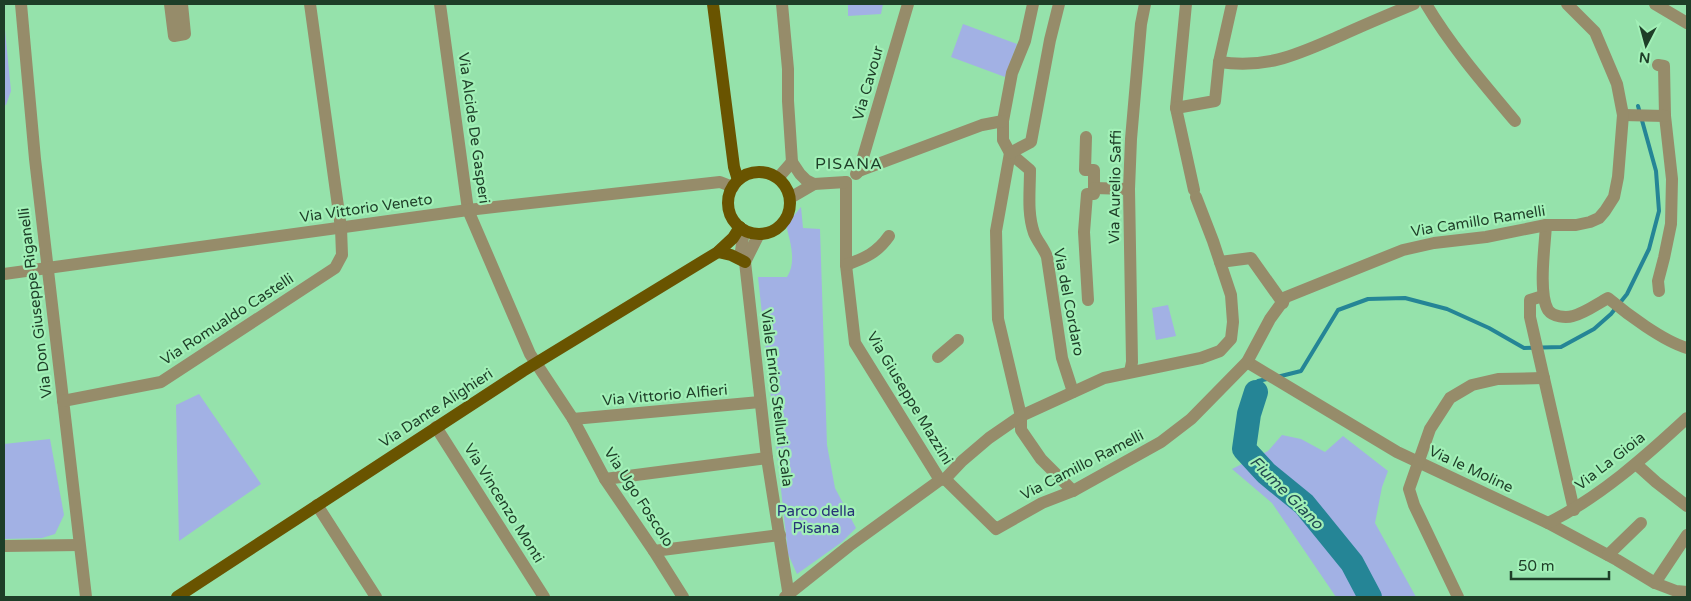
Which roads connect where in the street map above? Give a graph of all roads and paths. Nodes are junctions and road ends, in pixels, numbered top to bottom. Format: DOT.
graph roads {
  1 [pos="21,4"];
  2 [pos="170,4"];
  3 [pos="182,4"];
  4 [pos="310,4"];
  5 [pos="440,4"];
  6 [pos="713,4"];
  7 [pos="782,4"];
  8 [pos="908,4"];
  9 [pos="1034,4"];
  10 [pos="1059,4"];
  11 [pos="1145,4"];
  12 [pos="1186,4"];
  13 [pos="1232,4"];
  14 [pos="1414,4"];
  15 [pos="1426,4"];
  16 [pos="1567,4"];
  17 [pos="1660,7"];
  18 [pos="1687,23"];
  19 [pos="1219,62"];
  20 [pos="1658,65"];
  21 [pos="1176,108"];
  22 [pos="1623,115"];
  23 [pos="1659,116"];
  24 [pos="1003,121"];
  25 [pos="1515,121"];
  26 [pos="1086,137"];
  27 [pos="1010,153"];
  28 [pos="792,162"];
  29 [pos="859,171"];
  30 [pos="778,178"];
  31 [pos="740,180"];
  32 [pos="846,182"];
  33 [pos="814,184"];
  34 [pos="1094,188"];
  35 [pos="1129,189"];
  36 [pos="790,198"];
  37 [pos="468,210"];
  38 [pos="1546,224"];
  39 [pos="740,226"];
  40 [pos="341,228"];
  41 [pos="759,234"];
  42 [pos="889,236"];
  43 [pos="718,252"];
  44 [pos="745,262"];
  45 [pos="1220,262"];
  46 [pos="846,264"];
  47 [pos="48,268"];
  48 [pos="4,274"];
  49 [pos="1659,291"];
  50 [pos="1543,296"];
  51 [pos="1088,300"];
  52 [pos="1283,303"];
  53 [pos="958,340"];
  54 [pos="1687,348"];
  55 [pos="938,357"];
  56 [pos="1247,362"];
  57 [pos="536,363"];
  58 [pos="1542,371"];
  59 [pos="1130,372"];
  60 [pos="1073,392"];
  61 [pos="63,401"];
  62 [pos="760,402"];
  63 [pos="1021,416"];
  64 [pos="1687,418"];
  65 [pos="573,419"];
  66 [pos="436,427"];
  67 [pos="767,458"];
  68 [pos="1418,461"];
  69 [pos="1636,464"];
  70 [pos="605,479"];
  71 [pos="942,480"];
  72 [pos="1074,491"];
  73 [pos="317,505"];
  74 [pos="1687,506"];
  75 [pos="1574,510"];
  76 [pos="1548,523"];
  77 [pos="1641,523"];
  78 [pos="780,535"];
  79 [pos="1687,535"];
  80 [pos="80,545"];
  81 [pos="4,546"];
  82 [pos="1684,549"];
  83 [pos="654,551"];
  84 [pos="1608,555"];
  85 [pos="1655,583"];
  86 [pos="1687,592"];
  87 [pos="788,596"];
  88 [pos="86,597"];
  89 [pos="176,597"];
  90 [pos="376,597"];
  91 [pos="544,597"];
  92 [pos="683,597"];
  93 [pos="1458,597"];
  1 -- 47 [label="street, Via Don Giuseppe Riganelli"];
  2 -- 3 [label="street"];
  4 -- 40 [label="street, Via Romualdo Castelli"];
  5 -- 37 [label="street, Via Alcide De Gasperi"];
  6 -- 31 [label="main road"];
  7 -- 28 [label="street"];
  8 -- 29 [label="street, Via Cavour"];
  9 -- 24 [label="street"];
  10 -- 27 [label="street"];
  11 -- 35 [label="street, Via Aurelio Saffi"];
  12 -- 21 [label="street"];
  13 -- 19 [label="street"];
  14 -- 19 [label="street"];
  15 -- 25 [label="street"];
  16 -- 22 [label="street, Via Camillo Ramelli"];
  17 -- 18 [label="street"];
  19 -- 21 [label="street"];
  20 -- 23 [label="street"];
  21 -- 45 [label="street"];
  22 -- 23 [label="street"];
  22 -- 38 [label="street, Via Camillo Ramelli"];
  23 -- 49 [label="street"];
  24 -- 27 [label="street"];
  24 -- 29 [label="street"];
  26 -- 34 [label="street"];
  27 -- 60 [label="street, Via del Cordaro"];
  27 -- 63 [label="street"];
  28 -- 30 [label="street"];
  28 -- 33 [label="street"];
  29 -- 32 [label="street"];
  30 -- 31 [label="main road"];
  30 -- 36 [label="main road"];
  31 -- 37 [label="street, Via Vittorio Veneto"];
  31 -- 39 [label="main road"];
  32 -- 33 [label="street"];
  32 -- 46 [label="street, Via Giuseppe Mazzini"];
  33 -- 36 [label="street"];
  34 -- 35 [label="street"];
  34 -- 51 [label="street"];
  35 -- 59 [label="street, Via Aurelio Saffi"];
  36 -- 41 [label="main road"];
  37 -- 40 [label="street, Via Vittorio Veneto"];
  37 -- 57 [label="street, Via Alcide De Gasperi"];
  38 -- 50 [label="street"];
  38 -- 52 [label="street, Via Camillo Ramelli"];
  39 -- 41 [label="main road"];
  39 -- 43 [label="main road, Via Dante Alighieri"];
  39 -- 44 [label="street, Viale Enrico Stelluti Scala"];
  40 -- 47 [label="street, Via Vittorio Veneto"];
  40 -- 61 [label="street, Via Romualdo Castelli"];
  41 -- 44 [label="street"];
  42 -- 46 [label="street"];
  43 -- 44 [label="main road"];
  43 -- 57 [label="main road, Via Dante Alighieri"];
  44 -- 62 [label="street, Viale Enrico Stelluti Scala"];
  45 -- 52 [label="street"];
  45 -- 59 [label="street"];
  46 -- 71 [label="street, Via Giuseppe Mazzini"];
  47 -- 48 [label="street, Via Vittorio Veneto"];
  47 -- 61 [label="street, Via Don Giuseppe Riganelli"];
  50 -- 54 [label="street"];
  50 -- 58 [label="street"];
  52 -- 56 [label="street, Via Camillo Ramelli"];
  53 -- 55 [label="street"];
  56 -- 68 [label="street, Via le Moline"];
  56 -- 72 [label="street, Via Camillo Ramelli"];
  57 -- 65 [label="street, Via Ugo Foscolo"];
  57 -- 66 [label="main road, Via Dante Alighieri"];
  58 -- 68 [label="street"];
  58 -- 75 [label="street"];
  59 -- 60 [label="street"];
  60 -- 63 [label="street"];
  61 -- 80 [label="street, Via Don Giuseppe Riganelli"];
  62 -- 65 [label="street, Via Vittorio Alfieri"];
  62 -- 67 [label="street, Viale Enrico Stelluti Scala"];
  63 -- 71 [label="street"];
  63 -- 72 [label="street"];
  64 -- 69 [label="street, Via La Gioia"];
  65 -- 70 [label="street, Via Ugo Foscolo"];
  66 -- 73 [label="main road, Via Dante Alighieri"];
  66 -- 91 [label="street, Via Vincenzo Monti"];
  67 -- 70 [label="street"];
  67 -- 78 [label="street, Viale Enrico Stelluti Scala"];
  68 -- 76 [label="street, Via le Moline"];
  68 -- 93 [label="street"];
  69 -- 74 [label="street"];
  69 -- 75 [label="street, Via La Gioia"];
  70 -- 83 [label="street, Via Ugo Foscolo"];
  71 -- 72 [label="street, Via Camillo Ramelli"];
  71 -- 87 [label="street"];
  73 -- 89 [label="main road, Via Dante Alighieri"];
  73 -- 90 [label="street"];
  75 -- 76 [label="street, Via La Gioia"];
  76 -- 84 [label="street, Via le Moline"];
  77 -- 84 [label="street"];
  78 -- 83 [label="street"];
  78 -- 87 [label="street, Viale Enrico Stelluti Scala"];
  79 -- 82 [label="street"];
  80 -- 81 [label="street"];
  80 -- 88 [label="street, Via Don Giuseppe Riganelli"];
  82 -- 85 [label="street"];
  83 -- 92 [label="street, Via Ugo Foscolo"];
  84 -- 85 [label="street, Via le Moline"];
  85 -- 86 [label="street, Via le Moline"];
}
